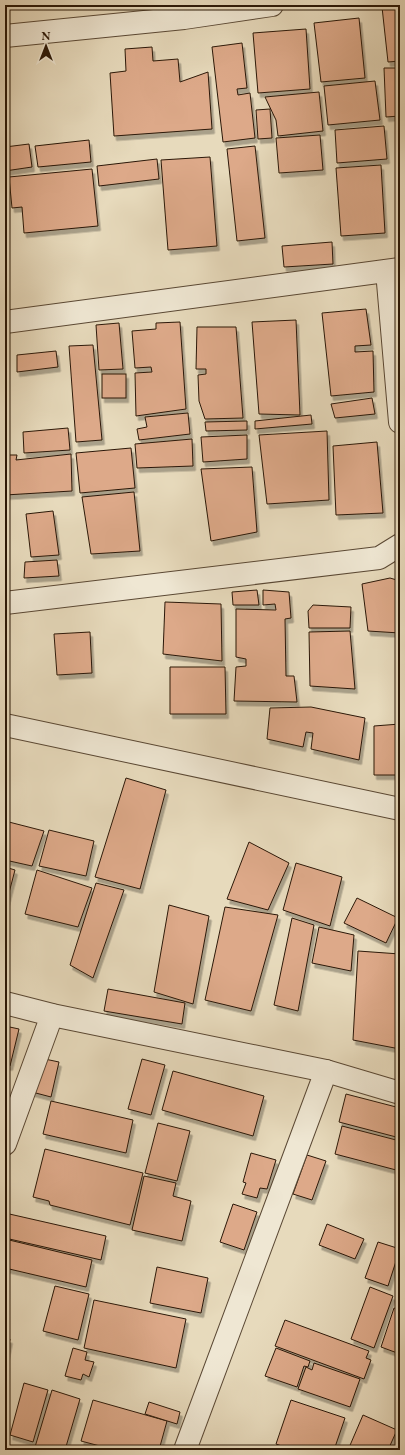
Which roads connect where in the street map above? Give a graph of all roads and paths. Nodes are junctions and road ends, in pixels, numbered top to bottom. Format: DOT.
graph roads {
  1 [pos="272,5"];
  2 [pos="5,36"];
  3 [pos="393,270"];
  4 [pos="5,322"];
  5 [pos="400,422"];
  6 [pos="400,545"];
  7 [pos="5,603"];
  8 [pos="5,725"];
  9 [pos="400,809"];
  10 [pos="5,1003"];
  11 [pos="52,1015"];
  12 [pos="326,1071"];
  13 [pos="400,1093"];
  14 [pos="5,1144"];
  15 [pos="185,1450"];
  1 -- 2 [label="street"];
  3 -- 4 [label="street"];
  3 -- 5 [label="street"];
  6 -- 7 [label="street"];
  8 -- 9 [label="street"];
  10 -- 11 [label="street"];
  11 -- 12 [label="street"];
  11 -- 14 [label="street"];
  12 -- 13 [label="street"];
  12 -- 15 [label="street"];
}
